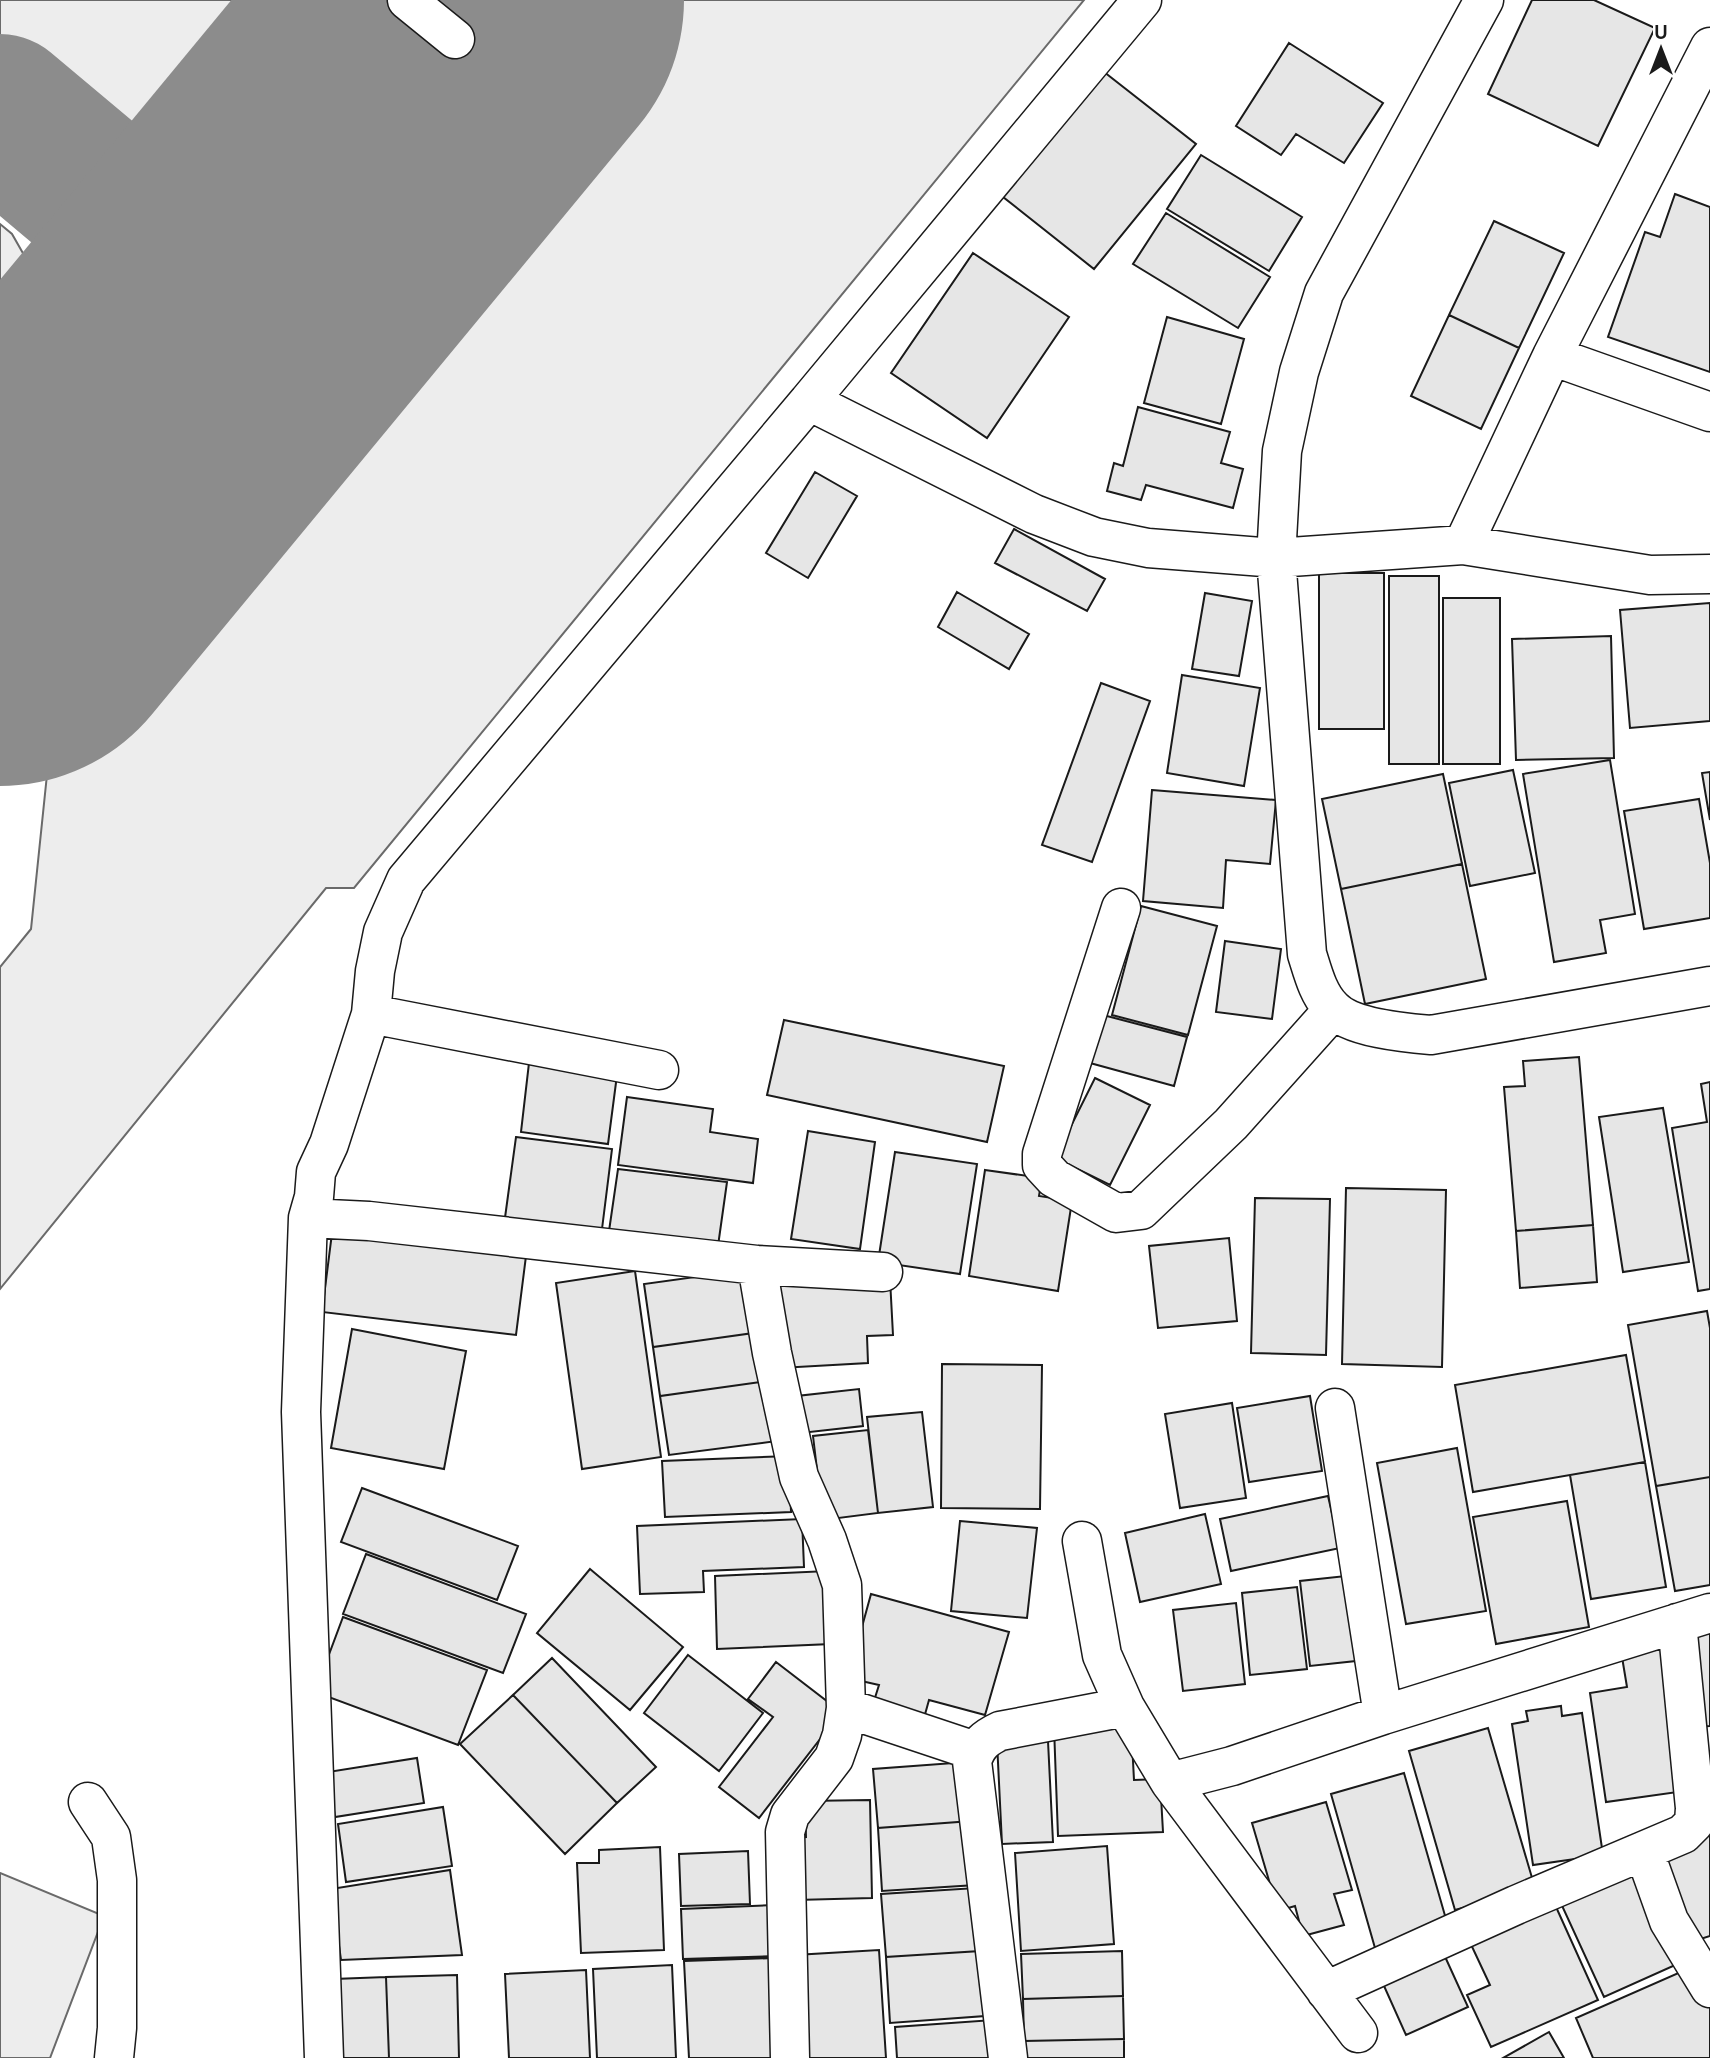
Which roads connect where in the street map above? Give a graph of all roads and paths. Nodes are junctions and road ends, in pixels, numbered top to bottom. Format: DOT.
graph roads {
  1 [pos="407,0"];
  2 [pos="1142,0"];
  3 [pos="1484,0"];
  4 [pos="456,39"];
  5 [pos="1710,47"];
  6 [pos="1552,356"];
  7 [pos="809,401"];
  8 [pos="1710,412"];
  9 [pos="1463,545"];
  10 [pos="1276,558"];
  11 [pos="1710,575"];
  12 [pos="1121,908"];
  13 [pos="1710,986"];
  14 [pos="1333,1010"];
  15 [pos="371,1014"];
  16 [pos="659,1070"];
  17 [pos="308,1218"];
  18 [pos="757,1265"];
  19 [pos="883,1272"];
  20 [pos="1335,1408"];
  21 [pos="1082,1541"];
  22 [pos="1693,1618"];
  23 [pos="1125,1707"];
  24 [pos="846,1708"];
  25 [pos="1383,1715"];
  26 [pos="975,1751"];
  27 [pos="1170,1782"];
  28 [pos="88,1801"];
  29 [pos="1644,1851"];
  30 [pos="1710,1988"];
  31 [pos="1326,1991"];
  32 [pos="1358,2033"];
  33 [pos="114,2058"];
  34 [pos="324,2058"];
  35 [pos="790,2058"];
  36 [pos="1008,2058"];
  1 -- 4 [label="street"];
  2 -- 7 [label="street"];
  3 -- 10 [label="street"];
  5 -- 6 [label="street"];
  6 -- 8 [label="street"];
  6 -- 9 [label="street"];
  7 -- 10 [label="street"];
  7 -- 15 [label="street"];
  9 -- 10 [label="street"];
  9 -- 11 [label="street"];
  10 -- 14 [label="street"];
  12 -- 14 [label="street"];
  13 -- 14 [label="street"];
  15 -- 16 [label="street"];
  15 -- 17 [label="street"];
  17 -- 18 [label="street"];
  17 -- 34 [label="street"];
  18 -- 19 [label="street"];
  18 -- 24 [label="street"];
  20 -- 25 [label="street"];
  21 -- 23 [label="street"];
  22 -- 25 [label="street"];
  22 -- 29 [label="street"];
  23 -- 26 [label="street"];
  23 -- 27 [label="street"];
  24 -- 26 [label="street"];
  24 -- 35 [label="street"];
  25 -- 27 [label="street"];
  26 -- 36 [label="street"];
  27 -- 31 [label="street"];
  28 -- 33 [label="street"];
  29 -- 30 [label="street"];
  29 -- 31 [label="street"];
  31 -- 32 [label="street"];
}
